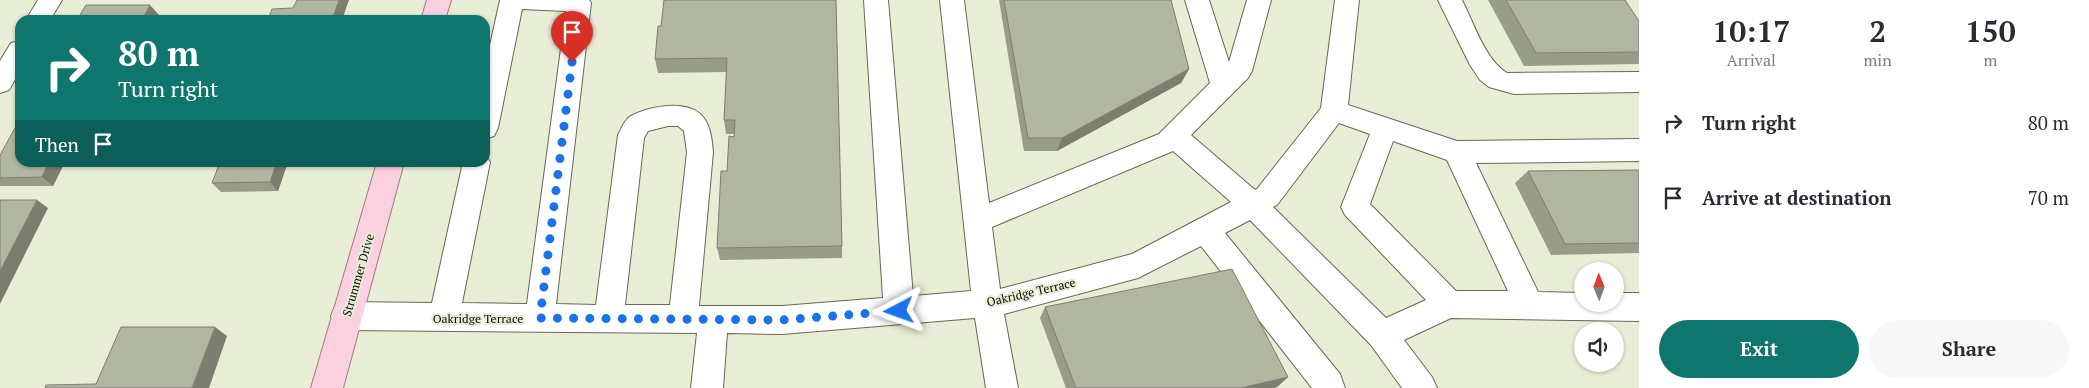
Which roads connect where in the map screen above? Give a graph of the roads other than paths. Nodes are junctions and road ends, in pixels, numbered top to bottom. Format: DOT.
graph roads {
  1 [pos="50,0"];
  2 [pos="439,0"];
  3 [pos="512,0"];
  4 [pos="520,0"];
  5 [pos="528,0"];
  6 [pos="876,0"];
  7 [pos="952,0"];
  8 [pos="1197,0"];
  9 [pos="1259,0"];
  10 [pos="1347,0"];
  11 [pos="1450,0"];
  12 [pos="41,15"];
  13 [pos="434,15"];
  14 [pos="15,58"];
  15 [pos="1639,82"];
  16 [pos="0,83"];
  17 [pos="1224,86"];
  18 [pos="490,104"];
  19 [pos="1334,111"];
  20 [pos="1385,128"];
  21 [pos="1174,136"];
  22 [pos="1639,150"];
  23 [pos="1457,152"];
  24 [pos="390,167"];
  25 [pos="476,167"];
  26 [pos="1253,205"];
  27 [pos="977,221"];
  28 [pos="1205,230"];
  29 [pos="987,303"];
  30 [pos="1449,304"];
  31 [pos="1529,305"];
  32 [pos="1639,307"];
  33 [pos="899,311"];
  34 [pos="346,316"];
  35 [pos="444,317"];
  36 [pos="540,318"];
  37 [pos="609,318"];
  38 [pos="683,319"];
  39 [pos="713,320"];
  40 [pos="1382,335"];
  41 [pos="327,388"];
  42 [pos="706,388"];
  43 [pos="1002,388"];
  44 [pos="1329,388"];
  45 [pos="1420,388"];
  1 -- 12 [label="street"];
  2 -- 13 [label="main road"];
  3 -- 18 [label="street"];
  4 -- 5 [label="street"];
  5 -- 36 [label="street"];
  6 -- 33 [label="street"];
  7 -- 27 [label="street"];
  8 -- 17 [label="street"];
  9 -- 17 [label="street"];
  10 -- 19 [label="street"];
  11 -- 15 [label="street"];
  14 -- 16 [label="street"];
  17 -- 21 [label="street"];
  19 -- 20 [label="street"];
  19 -- 26 [label="street, Oakridge Terrace"];
  20 -- 23 [label="street"];
  20 -- 30 [label="street"];
  21 -- 26 [label="street"];
  21 -- 27 [label="street"];
  22 -- 23 [label="street"];
  23 -- 31 [label="street"];
  24 -- 34 [label="main road, Strummer Drive"];
  25 -- 35 [label="street"];
  26 -- 28 [label="street, Oakridge Terrace"];
  26 -- 40 [label="street"];
  27 -- 29 [label="street"];
  28 -- 29 [label="street, Oakridge Terrace"];
  28 -- 44 [label="street"];
  29 -- 33 [label="street, Oakridge Terrace"];
  29 -- 43 [label="street"];
  30 -- 31 [label="street"];
  30 -- 40 [label="street"];
  31 -- 32 [label="street"];
  33 -- 39 [label="street, Oakridge Terrace"];
  34 -- 35 [label="street, Oakridge Terrace"];
  34 -- 41 [label="main road, Strummer Drive"];
  35 -- 36 [label="street, Oakridge Terrace"];
  36 -- 37 [label="street, Oakridge Terrace"];
  37 -- 38 [label="street, Oakridge Terrace"];
  37 -- 38 [label="street"];
  38 -- 39 [label="street, Oakridge Terrace"];
  39 -- 42 [label="street"];
  40 -- 45 [label="street"];
}
